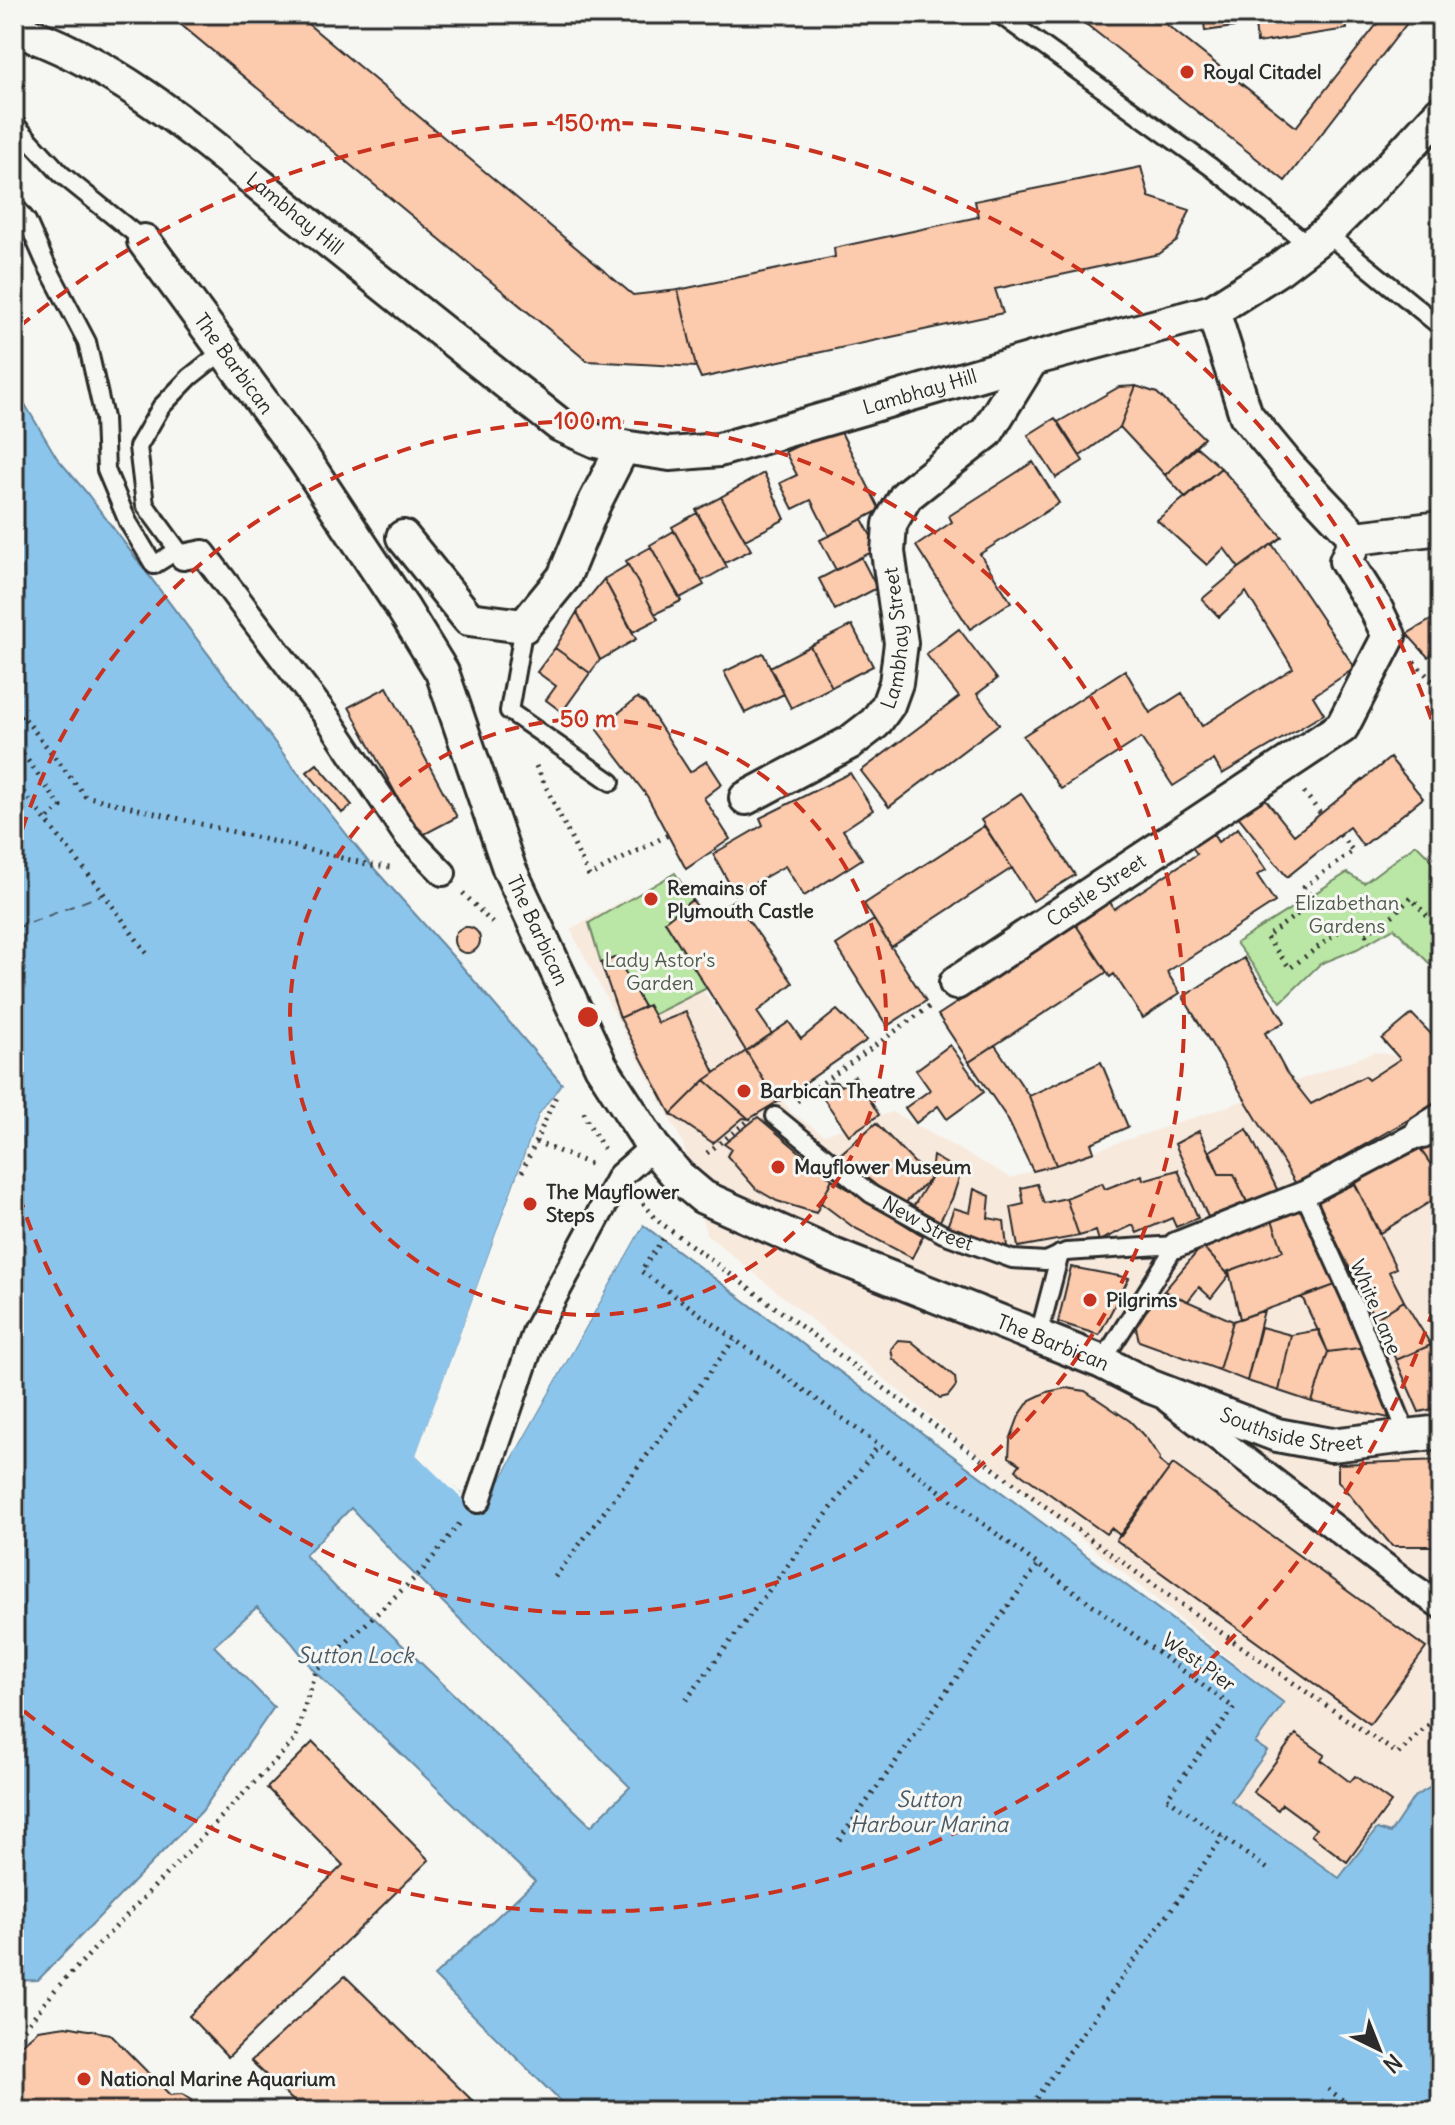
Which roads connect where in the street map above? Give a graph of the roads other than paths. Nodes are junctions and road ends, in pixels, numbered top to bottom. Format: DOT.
graph roads {
  1 [pos="999,14"];
  2 [pos="25,33"];
  3 [pos="1441,112"];
  4 [pos="14,123"];
  5 [pos="14,205"];
  6 [pos="1317,239"];
  7 [pos="144,241"];
  8 [pos="1213,311"];
  9 [pos="1441,327"];
  10 [pos="224,350"];
  11 [pos="1032,359"];
  12 [pos="623,447"];
  13 [pos="1441,528"];
  14 [pos="403,537"];
  15 [pos="1356,538"];
  16 [pos="180,554"];
  17 [pos="524,626"];
  18 [pos="611,782"];
  19 [pos="746,798"];
  20 [pos="443,873"];
  21 [pos="956,983"];
  22 [pos="775,1116"];
  23 [pos="1432,1126"];
  24 [pos="653,1147"];
  25 [pos="1304,1194"];
  26 [pos="1176,1245"];
  27 [pos="1060,1254"];
  28 [pos="1038,1338"];
  29 [pos="1102,1362"];
  30 [pos="1149,1386"];
  31 [pos="1441,1432"];
  32 [pos="1408,1436"];
  33 [pos="478,1500"];
  34 [pos="1441,1606"];
  1 -- 6 [label="lane"];
  2 -- 12 [label="street, Lambhay Hill"];
  3 -- 6 [label="street, Lambhay Hill"];
  4 -- 7 [label="lane, The Barbican"];
  5 -- 16 [label="lane"];
  6 -- 8 [label="street, Lambhay Hill"];
  6 -- 9 [label="lane"];
  7 -- 10 [label="street, The Barbican"];
  8 -- 11 [label="street, Lambhay Hill"];
  8 -- 15 [label="street"];
  10 -- 16 [label="lane"];
  10 -- 24 [label="street, The Barbican"];
  11 -- 12 [label="street, Lambhay Hill"];
  11 -- 19 [label="street, Lambhay Street"];
  12 -- 17 [label="street"];
  13 -- 15 [label="street"];
  14 -- 17 [label="street"];
  15 -- 21 [label="street, Castle Street"];
  16 -- 20 [label="street"];
  17 -- 18 [label="lane"];
  22 -- 27 [label="lane, New Street"];
  23 -- 25 [label="street, New Street"];
  24 -- 28 [label="street, The Barbican"];
  24 -- 33 [label="street"];
  25 -- 26 [label="street, New Street"];
  25 -- 32 [label="lane, White Lane"];
  26 -- 27 [label="lane, New Street"];
  26 -- 29 [label="lane"];
  27 -- 28 [label="lane"];
  28 -- 29 [label="street, The Barbican"];
  29 -- 30 [label="street, The Barbican"];
  30 -- 32 [label="street, Southside Street"];
  30 -- 34 [label="street, The Barbican"];
  31 -- 32 [label="street, Southside Street"];
}
